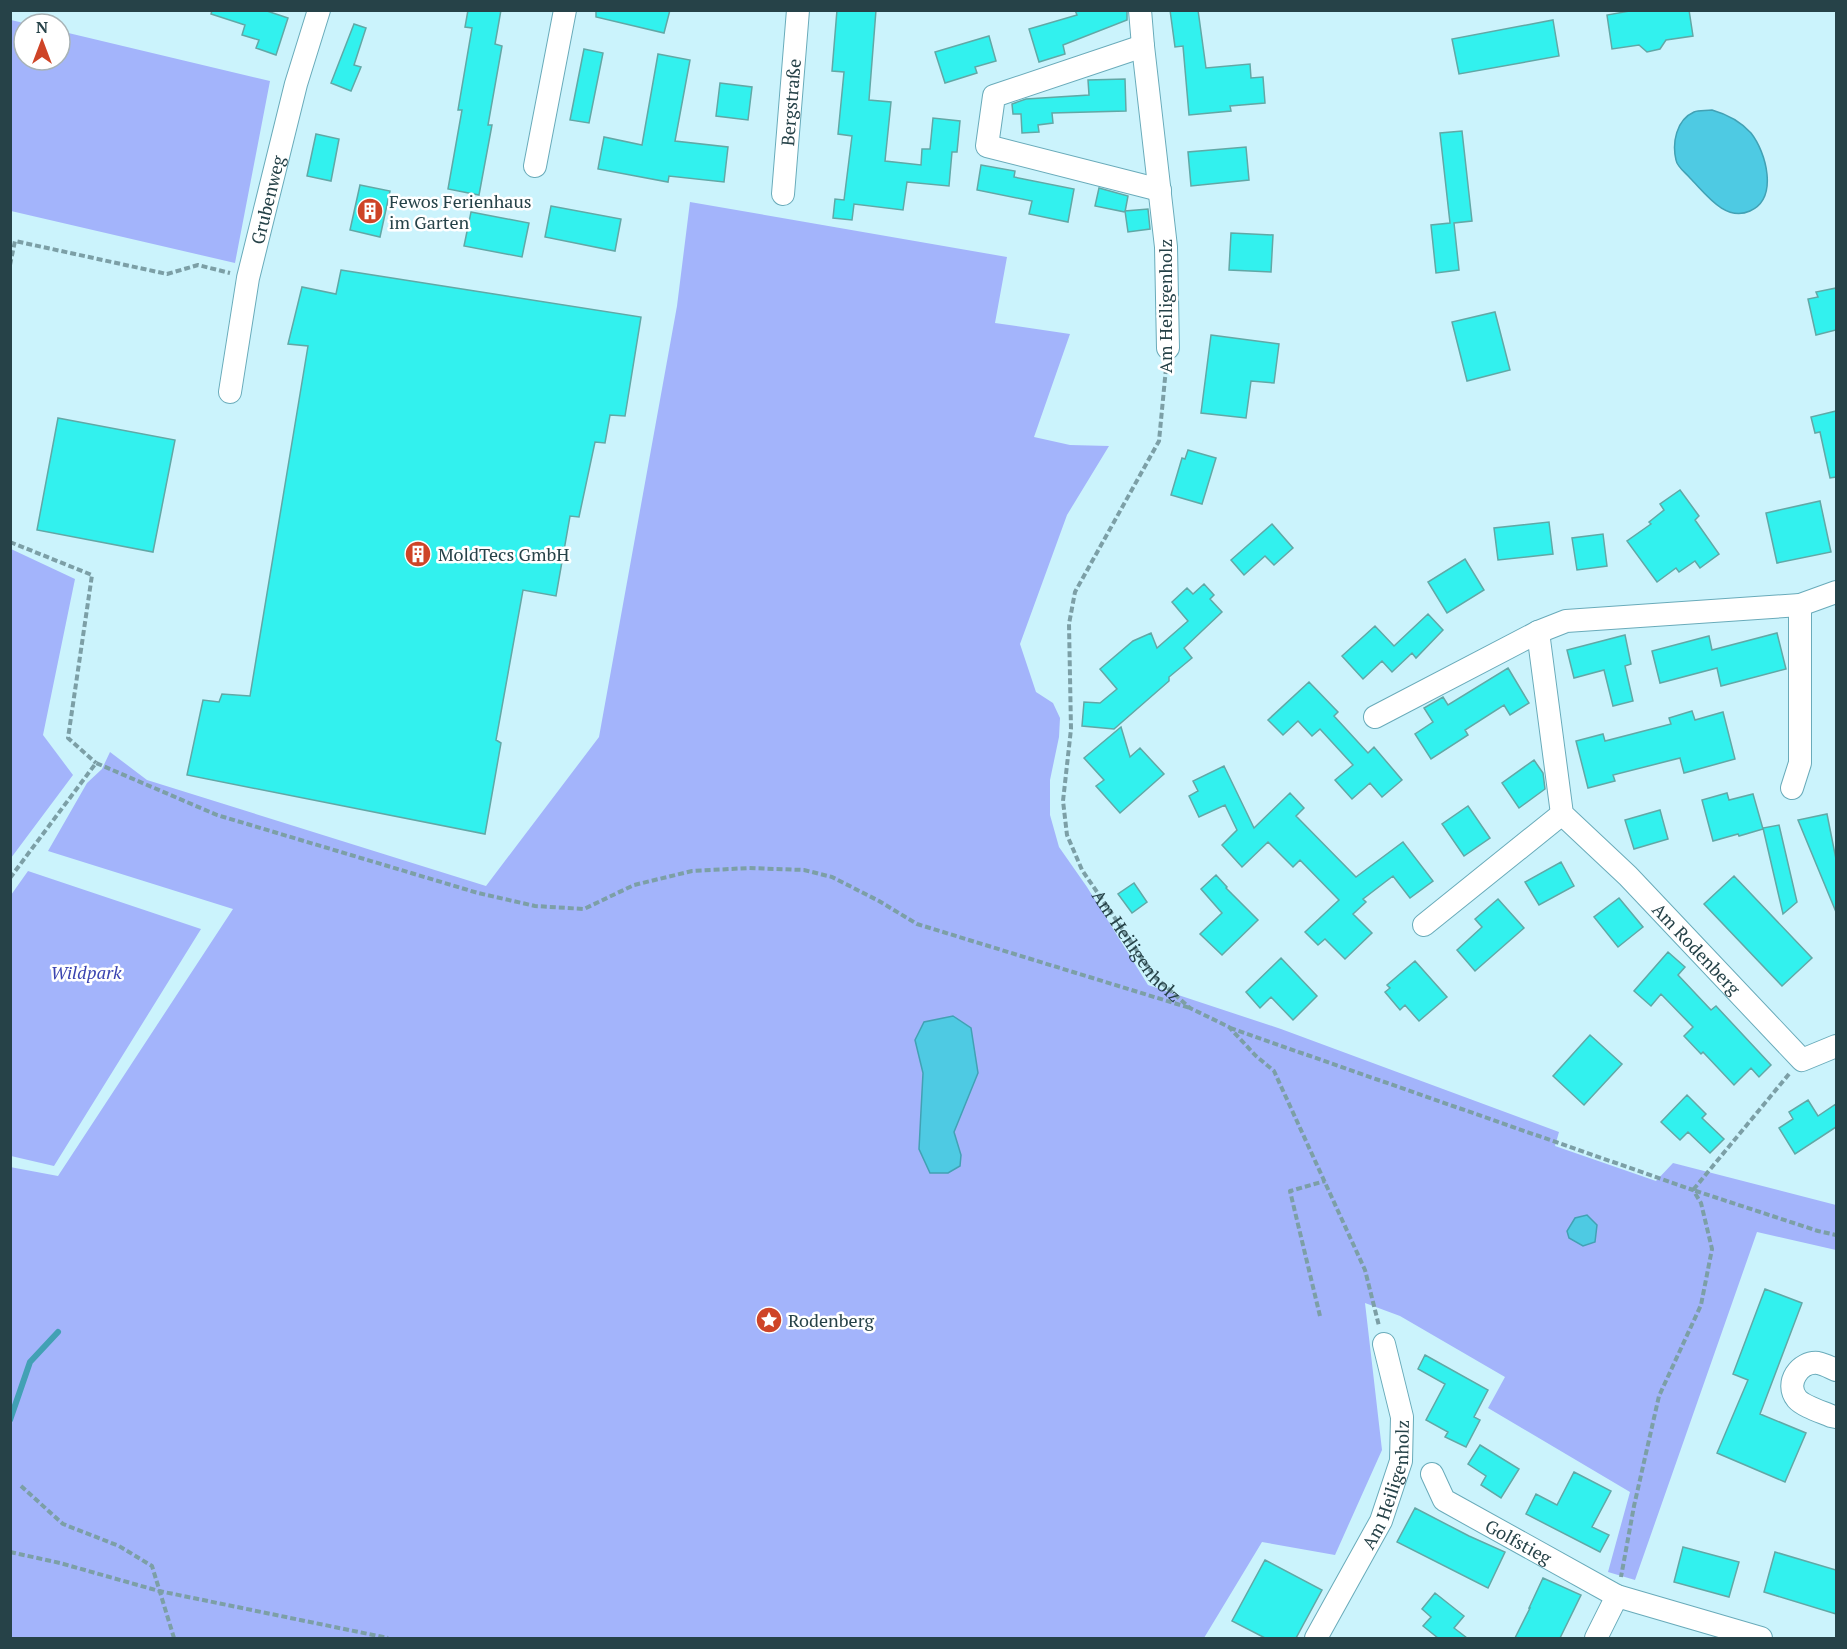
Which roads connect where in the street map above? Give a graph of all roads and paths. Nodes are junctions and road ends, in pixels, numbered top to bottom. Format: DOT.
graph roads {
  1 [pos="319,10"];
  2 [pos="565,10"];
  3 [pos="798,10"];
  4 [pos="1140,10"];
  5 [pos="1143,46"];
  6 [pos="534,166"];
  7 [pos="1161,190"];
  8 [pos="783,194"];
  9 [pos="10,265"];
  10 [pos="248,278"];
  11 [pos="1168,348"];
  12 [pos="230,392"];
  13 [pos="10,542"];
  14 [pos="1836,592"];
  15 [pos="1800,605"];
  16 [pos="1538,632"];
  17 [pos="1375,717"];
  18 [pos="96,763"];
  19 [pos="1792,788"];
  20 [pos="1562,814"];
  21 [pos="10,878"];
  22 [pos="1424,925"];
  23 [pos="1190,1008"];
  24 [pos="1228,1027"];
  25 [pos="1836,1046"];
  26 [pos="1802,1060"];
  27 [pos="1325,1181"];
  28 [pos="1693,1190"];
  29 [pos="1836,1235"];
  30 [pos="1320,1316"];
  31 [pos="1384,1344"];
  32 [pos="1836,1370"];
  33 [pos="1836,1417"];
  34 [pos="1432,1474"];
  35 [pos="21,1486"];
  36 [pos="10,1551"];
  37 [pos="159,1591"];
  38 [pos="1617,1596"];
  39 [pos="174,1638"];
  40 [pos="388,1638"];
  41 [pos="1316,1638"];
  42 [pos="1596,1638"];
  43 [pos="1761,1638"];
  1 -- 10 [label="street, Grubenweg"];
  2 -- 6 [label="street"];
  3 -- 8 [label="street, Bergstraße"];
  4 -- 5 [label="street, Am Heiligenholz"];
  5 -- 7 [label="street, Am Heiligenholz"];
  5 -- 7 [label="street"];
  7 -- 11 [label="street, Am Heiligenholz"];
  9 -- 10 [label="path"];
  10 -- 12 [label="street, Grubenweg"];
  11 -- 23 [label="path, Am Heiligenholz"];
  13 -- 18 [label="path"];
  14 -- 15 [label="street"];
  15 -- 16 [label="street"];
  15 -- 19 [label="street"];
  16 -- 17 [label="street"];
  16 -- 20 [label="street"];
  18 -- 21 [label="path"];
  18 -- 23 [label="path"];
  20 -- 22 [label="street"];
  20 -- 26 [label="street, Am Rodenberg"];
  23 -- 24 [label="path, Am Heiligenholz"];
  24 -- 27 [label="path, Am Heiligenholz"];
  24 -- 28 [label="path"];
  25 -- 26 [label="street"];
  26 -- 28 [label="path"];
  27 -- 30 [label="path"];
  27 -- 31 [label="path, Am Heiligenholz"];
  28 -- 29 [label="path"];
  28 -- 38 [label="path"];
  31 -- 41 [label="street, Am Heiligenholz"];
  32 -- 33 [label="street"];
  34 -- 38 [label="street, Golfstieg"];
  35 -- 37 [label="path"];
  36 -- 37 [label="path"];
  37 -- 39 [label="path"];
  37 -- 40 [label="path"];
  38 -- 42 [label="street"];
  38 -- 43 [label="street, Golfstieg"];
}
